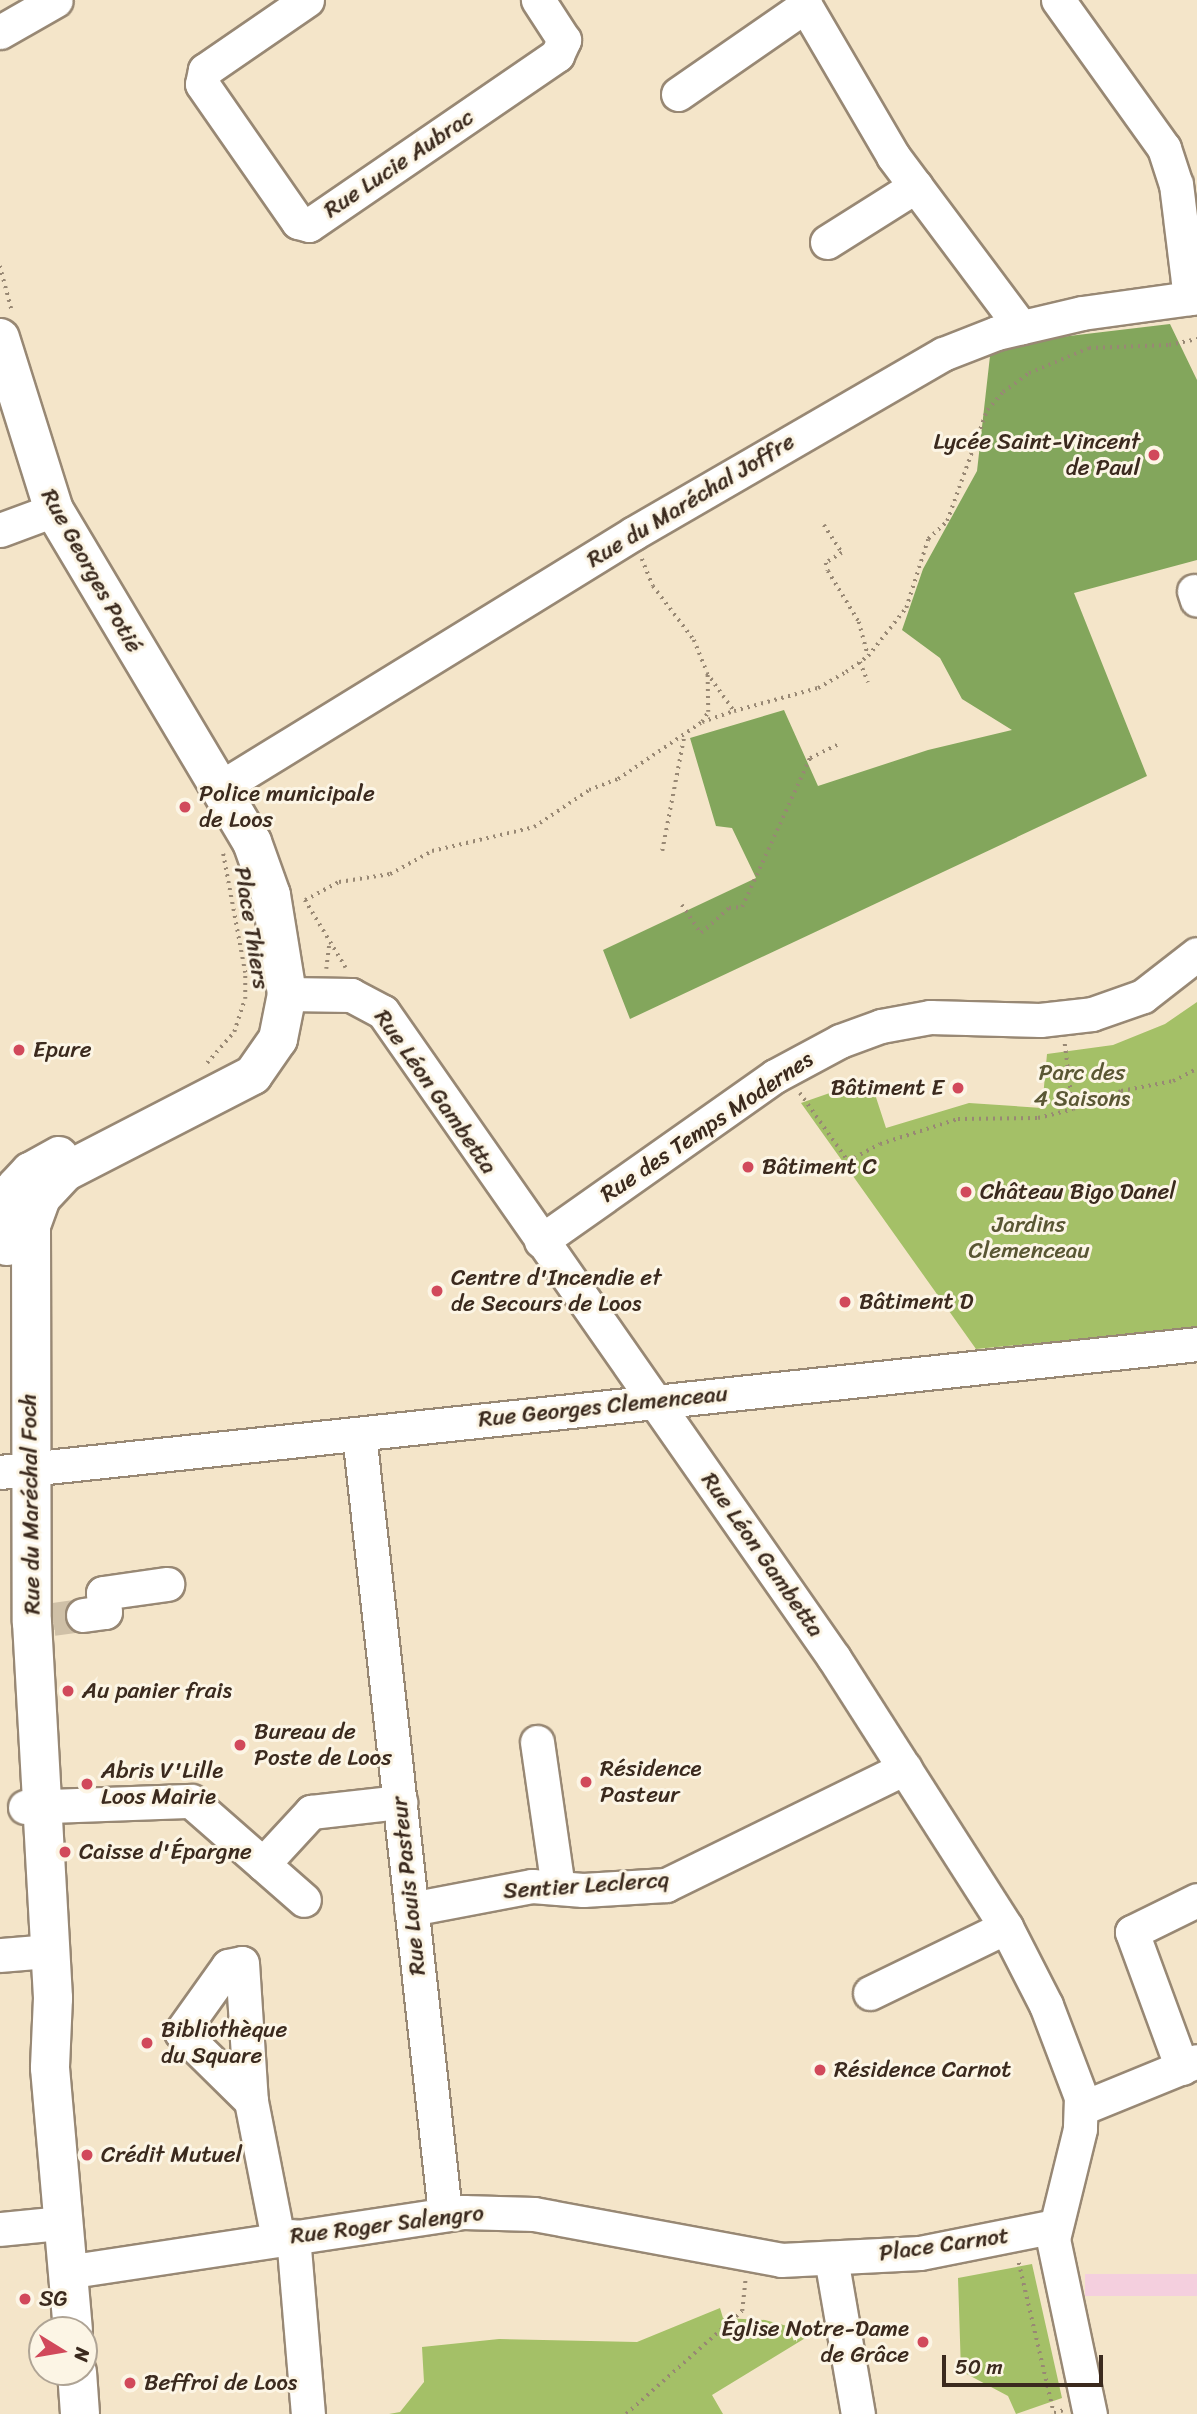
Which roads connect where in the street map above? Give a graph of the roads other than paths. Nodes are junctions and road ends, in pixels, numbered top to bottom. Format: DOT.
graph roads {
  1 [pos="56,0"];
  2 [pos="307,0"];
  3 [pos="538,0"];
  4 [pos="1058,0"];
  5 [pos="803,3"];
  6 [pos="0,32"];
  7 [pos="678,94"];
  8 [pos="916,187"];
  9 [pos="827,242"];
  10 [pos="1194,298"];
  11 [pos="1021,327"];
  12 [pos="0,338"];
  13 [pos="54,510"];
  14 [pos="0,530"];
  15 [pos="218,789"];
  16 [pos="1197,954"];
  17 [pos="287,995"];
  18 [pos="229,1069"];
  19 [pos="14,1211"];
  20 [pos="541,1241"];
  21 [pos="1197,1344"];
  22 [pos="653,1401"];
  23 [pos="359,1434"];
  24 [pos="13,1470"];
  25 [pos="167,1584"];
  26 [pos="46,1620"];
  27 [pos="537,1742"];
  28 [pos="905,1768"];
  29 [pos="400,1802"];
  30 [pos="32,1806"];
  31 [pos="264,1864"];
  32 [pos="558,1887"];
  33 [pos="304,1900"];
  34 [pos="1197,1900"];
  35 [pos="411,1909"];
  36 [pos="1006,1927"];
  37 [pos="27,1953"];
  38 [pos="870,1993"];
  39 [pos="1189,2065"];
  40 [pos="251,2101"];
  41 [pos="1082,2108"];
  42 [pos="445,2213"];
  43 [pos="61,2223"];
  44 [pos="1055,2226"];
  45 [pos="0,2229"];
  46 [pos="285,2237"];
  47 [pos="831,2258"];
  48 [pos="66,2272"];
  49 [pos="71,2316"];
  50 [pos="78,2386"];
  51 [pos="1088,2408"];
  52 [pos="80,2414"];
  53 [pos="307,2414"];
  54 [pos="858,2414"];
  1 -- 6 [label="street"];
  2 -- 3 [label="street, Rue Lucie Aubrac"];
  4 -- 10 [label="street"];
  5 -- 7 [label="street"];
  5 -- 8 [label="street"];
  8 -- 9 [label="street"];
  8 -- 11 [label="street"];
  10 -- 11 [label="street, Rue du Maréchal Joffre"];
  11 -- 15 [label="street, Rue du Maréchal Joffre"];
  12 -- 13 [label="main road, Rue Georges Potié"];
  13 -- 14 [label="street"];
  13 -- 15 [label="main road, Rue Georges Potié"];
  15 -- 17 [label="main road, Place Thiers"];
  15 -- 18 [label="main road, Place Thiers"];
  16 -- 20 [label="street, Rue des Temps Modernes"];
  17 -- 18 [label="main road, Place Thiers"];
  17 -- 20 [label="street, Rue Léon Gambetta"];
  18 -- 19 [label="main road, Rue du Maréchal Foch"];
  19 -- 24 [label="main road, Rue du Maréchal Foch"];
  20 -- 22 [label="street, Rue Léon Gambetta"];
  21 -- 22 [label="street, Rue Georges Clemenceau"];
  22 -- 23 [label="street, Rue Georges Clemenceau"];
  22 -- 28 [label="street, Rue Léon Gambetta"];
  23 -- 24 [label="street, Rue Georges Clemenceau"];
  23 -- 29 [label="street, Rue Louis Pasteur"];
  24 -- 26 [label="main road, Rue du Maréchal Foch"];
  25 -- 26 [label="street"];
  26 -- 30 [label="main road, Rue du Maréchal Foch"];
  27 -- 32 [label="street"];
  28 -- 32 [label="street, Sentier Leclercq"];
  28 -- 36 [label="street, Rue Léon Gambetta"];
  29 -- 31 [label="street"];
  29 -- 35 [label="street, Rue Louis Pasteur"];
  30 -- 31 [label="street"];
  30 -- 37 [label="main road, Rue du Maréchal Foch"];
  31 -- 33 [label="street"];
  32 -- 35 [label="street, Sentier Leclercq"];
  34 -- 39 [label="street"];
  35 -- 42 [label="street, Rue Louis Pasteur"];
  36 -- 38 [label="street"];
  36 -- 41 [label="street, Rue Léon Gambetta"];
  37 -- 43 [label="main road, Rue du Maréchal Foch"];
  39 -- 41 [label="street"];
  40 -- 46 [label="street"];
  41 -- 44 [label="street"];
  42 -- 46 [label="street, Rue Roger Salengro"];
  42 -- 47 [label="street, Rue Roger Salengro"];
  43 -- 45 [label="street"];
  43 -- 48 [label="main road, Rue du Maréchal Foch"];
  44 -- 47 [label="street, Place Carnot"];
  44 -- 51 [label="street"];
  46 -- 48 [label="street, Rue Roger Salengro"];
  46 -- 53 [label="street"];
  47 -- 54 [label="street"];
  48 -- 49 [label="main road, Rue du Maréchal Foch"];
  50 -- 52 [label="main road"];
}
